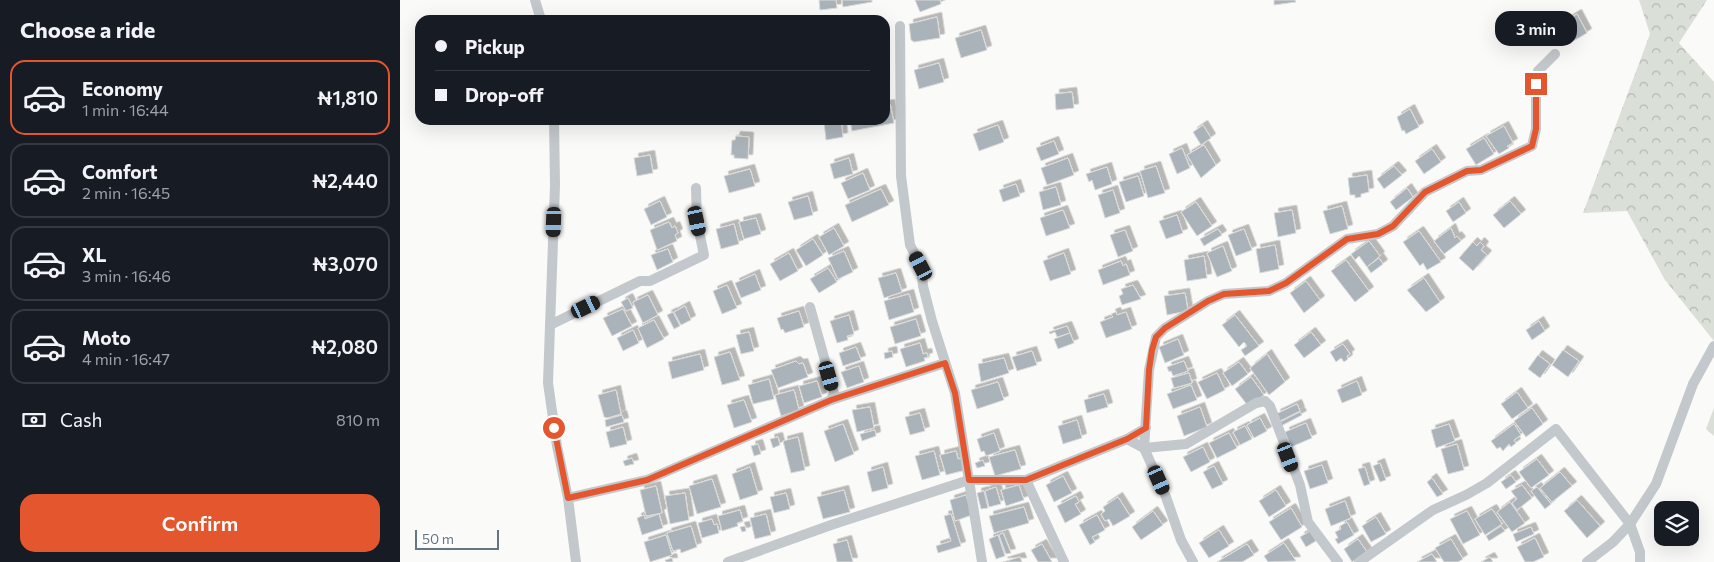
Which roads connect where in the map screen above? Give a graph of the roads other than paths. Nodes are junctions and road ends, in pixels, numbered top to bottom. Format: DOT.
graph roads {
  1 [pos="535,0"];
  2 [pos="540,15"];
  3 [pos="900,26"];
  4 [pos="1555,54"];
  5 [pos="554,125"];
  6 [pos="696,188"];
  7 [pos="810,307"];
  8 [pos="550,325"];
  9 [pos="1714,346"];
  10 [pos="945,363"];
  11 [pos="831,400"];
  12 [pos="1146,428"];
  13 [pos="1127,439"];
  14 [pos="1144,448"];
  15 [pos="969,480"];
  16 [pos="1026,480"];
  17 [pos="568,498"];
  18 [pos="1630,524"];
  19 [pos="576,562"];
  20 [pos="728,562"];
  21 [pos="982,562"];
  22 [pos="1064,562"];
  23 [pos="1193,562"];
  24 [pos="1338,562"];
  25 [pos="1359,562"];
  26 [pos="1587,562"];
  27 [pos="1640,562"];
  1 -- 2 [label="street"];
  3 -- 10 [label="street"];
  4 -- 12 [label="street"];
  5 -- 8 [label="street"];
  6 -- 8 [label="street"];
  7 -- 11 [label="street"];
  8 -- 17 [label="street"];
  9 -- 18 [label="street"];
  10 -- 11 [label="street"];
  10 -- 15 [label="street"];
  11 -- 17 [label="street"];
  12 -- 13 [label="street"];
  12 -- 14 [label="street"];
  13 -- 14 [label="street"];
  13 -- 16 [label="street"];
  14 -- 23 [label="street"];
  14 -- 24 [label="street"];
  15 -- 16 [label="street"];
  15 -- 20 [label="street"];
  15 -- 21 [label="street"];
  16 -- 22 [label="street"];
  17 -- 19 [label="street"];
  18 -- 25 [label="street"];
  18 -- 26 [label="street"];
  18 -- 27 [label="street"];
}
